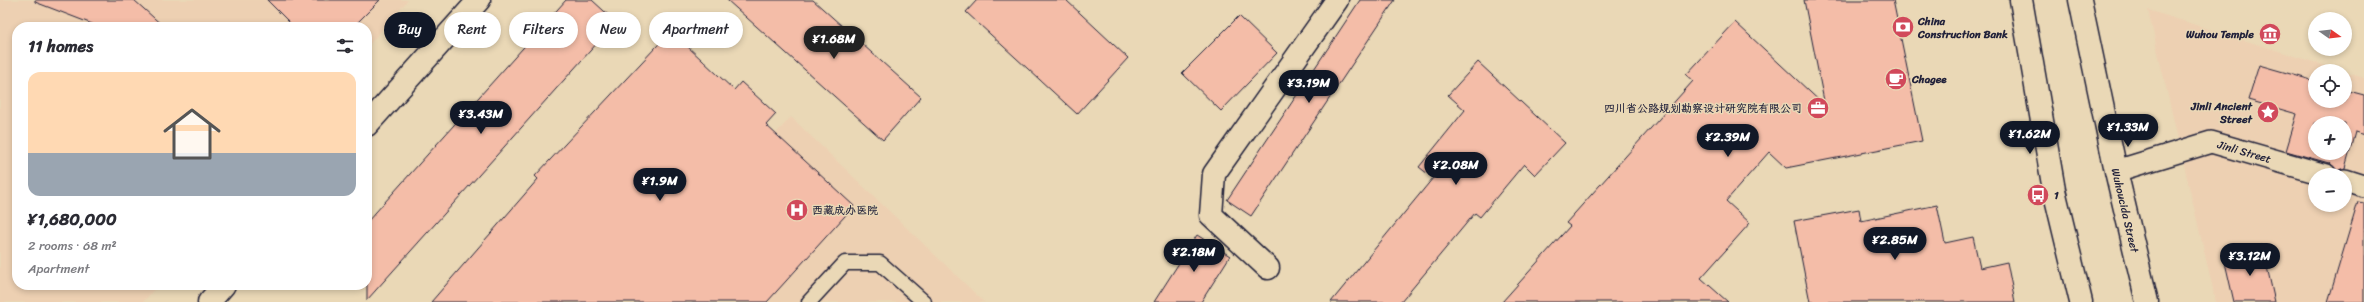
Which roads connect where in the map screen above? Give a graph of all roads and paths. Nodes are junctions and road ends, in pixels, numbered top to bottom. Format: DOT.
graph roads {
  1 [pos="479,0"];
  2 [pos="1337,0"];
  3 [pos="2021,0"];
  4 [pos="2080,0"];
  5 [pos="372,119"];
  6 [pos="2308,170"];
  7 [pos="2116,171"];
  8 [pos="2352,182"];
  9 [pos="2364,186"];
  10 [pos="1268,268"];
  11 [pos="220,290"];
  12 [pos="209,302"];
  13 [pos="809,302"];
  14 [pos="924,302"];
  15 [pos="2081,302"];
  16 [pos="2147,302"];
  1 -- 5 [label="main road"];
  2 -- 10 [label="main road"];
  3 -- 15 [label="main road"];
  4 -- 7 [label="main road, Wuhoucida Street"];
  6 -- 7 [label="street, Jinli Street"];
  7 -- 16 [label="main road, Wuhoucida Street"];
  8 -- 9 [label="street"];
  11 -- 12 [label="main road"];
  13 -- 14 [label="lane"];
}
